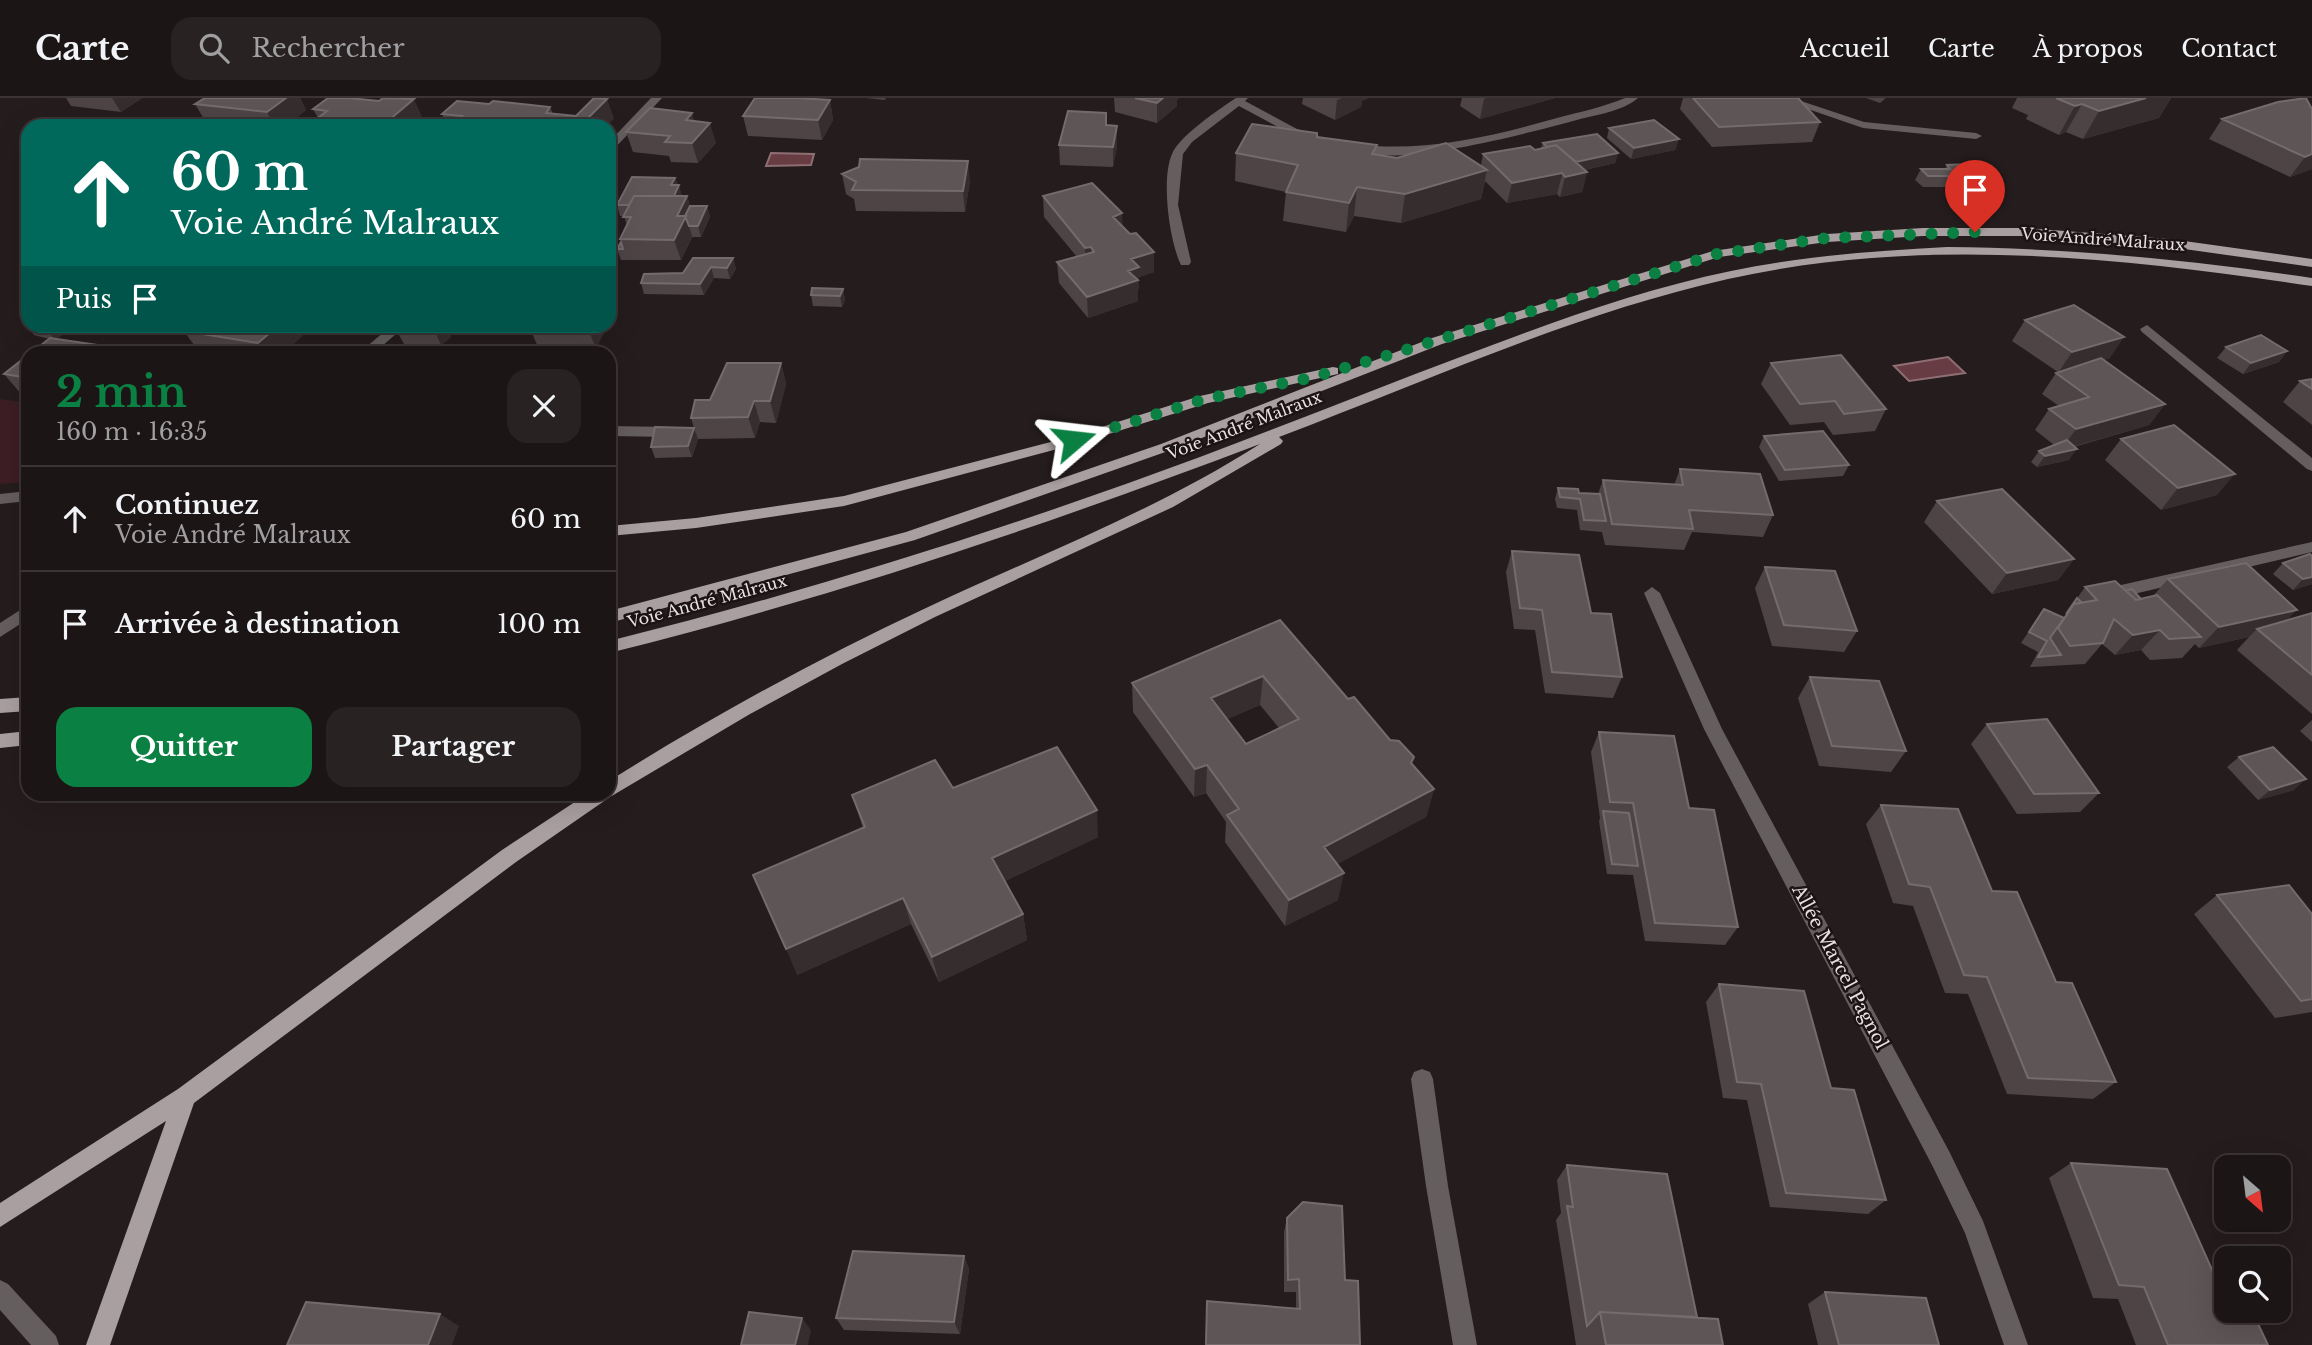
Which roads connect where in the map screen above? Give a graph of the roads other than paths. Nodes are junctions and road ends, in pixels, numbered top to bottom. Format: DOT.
graph roads {
  1 [pos="657,98"];
  2 [pos="1633,98"];
  3 [pos="1781,98"];
  4 [pos="1240,100"];
  5 [pos="1976,136"];
  6 [pos="616,141"];
  7 [pos="1330,141"];
  8 [pos="1343,145"];
  9 [pos="1185,262"];
  10 [pos="2312,262"];
  11 [pos="2312,282"];
  12 [pos="2147,329"];
  13 [pos="390,333"];
  14 [pos="1437,341"];
  15 [pos="374,346"];
  16 [pos="1302,424"];
  17 [pos="616,431"];
  18 [pos="671,432"];
  19 [pos="2312,466"];
  20 [pos="21,497"];
  21 [pos="0,499"];
  22 [pos="616,530"];
  23 [pos="2312,547"];
  24 [pos="2120,590"];
  25 [pos="1653,593"];
  26 [pos="14,615"];
  27 [pos="616,615"];
  28 [pos="0,631"];
  29 [pos="616,645"];
  30 [pos="21,704"];
  31 [pos="0,706"];
  32 [pos="21,739"];
  33 [pos="0,741"];
  34 [pos="616,786"];
  35 [pos="592,801"];
  36 [pos="1422,1079"];
  37 [pos="186,1096"];
  38 [pos="0,1216"];
  39 [pos="0,1292"];
  40 [pos="47,1345"];
  41 [pos="98,1345"];
  42 [pos="1465,1345"];
  43 [pos="2016,1345"];
  1 -- 6 [label="street"];
  2 -- 8 [label="street"];
  3 -- 5 [label="street"];
  4 -- 7 [label="street"];
  4 -- 9 [label="street"];
  10 -- 14 [label="main road, Voie André Malraux"];
  11 -- 16 [label="main road, Voie André Malraux"];
  12 -- 19 [label="street"];
  13 -- 15 [label="street"];
  14 -- 22 [label="main road"];
  14 -- 27 [label="main road, Voie André Malraux"];
  16 -- 29 [label="main road, Voie André Malraux"];
  16 -- 34 [label="main road"];
  17 -- 18 [label="street"];
  20 -- 21 [label="street"];
  23 -- 24 [label="street"];
  25 -- 43 [label="street, Allée Marcel Pagnol"];
  26 -- 28 [label="street"];
  30 -- 31 [label="main road"];
  32 -- 33 [label="main road"];
  35 -- 37 [label="main road"];
  36 -- 42 [label="street"];
  37 -- 38 [label="main road"];
  37 -- 41 [label="main road"];
  39 -- 40 [label="street"];
}
